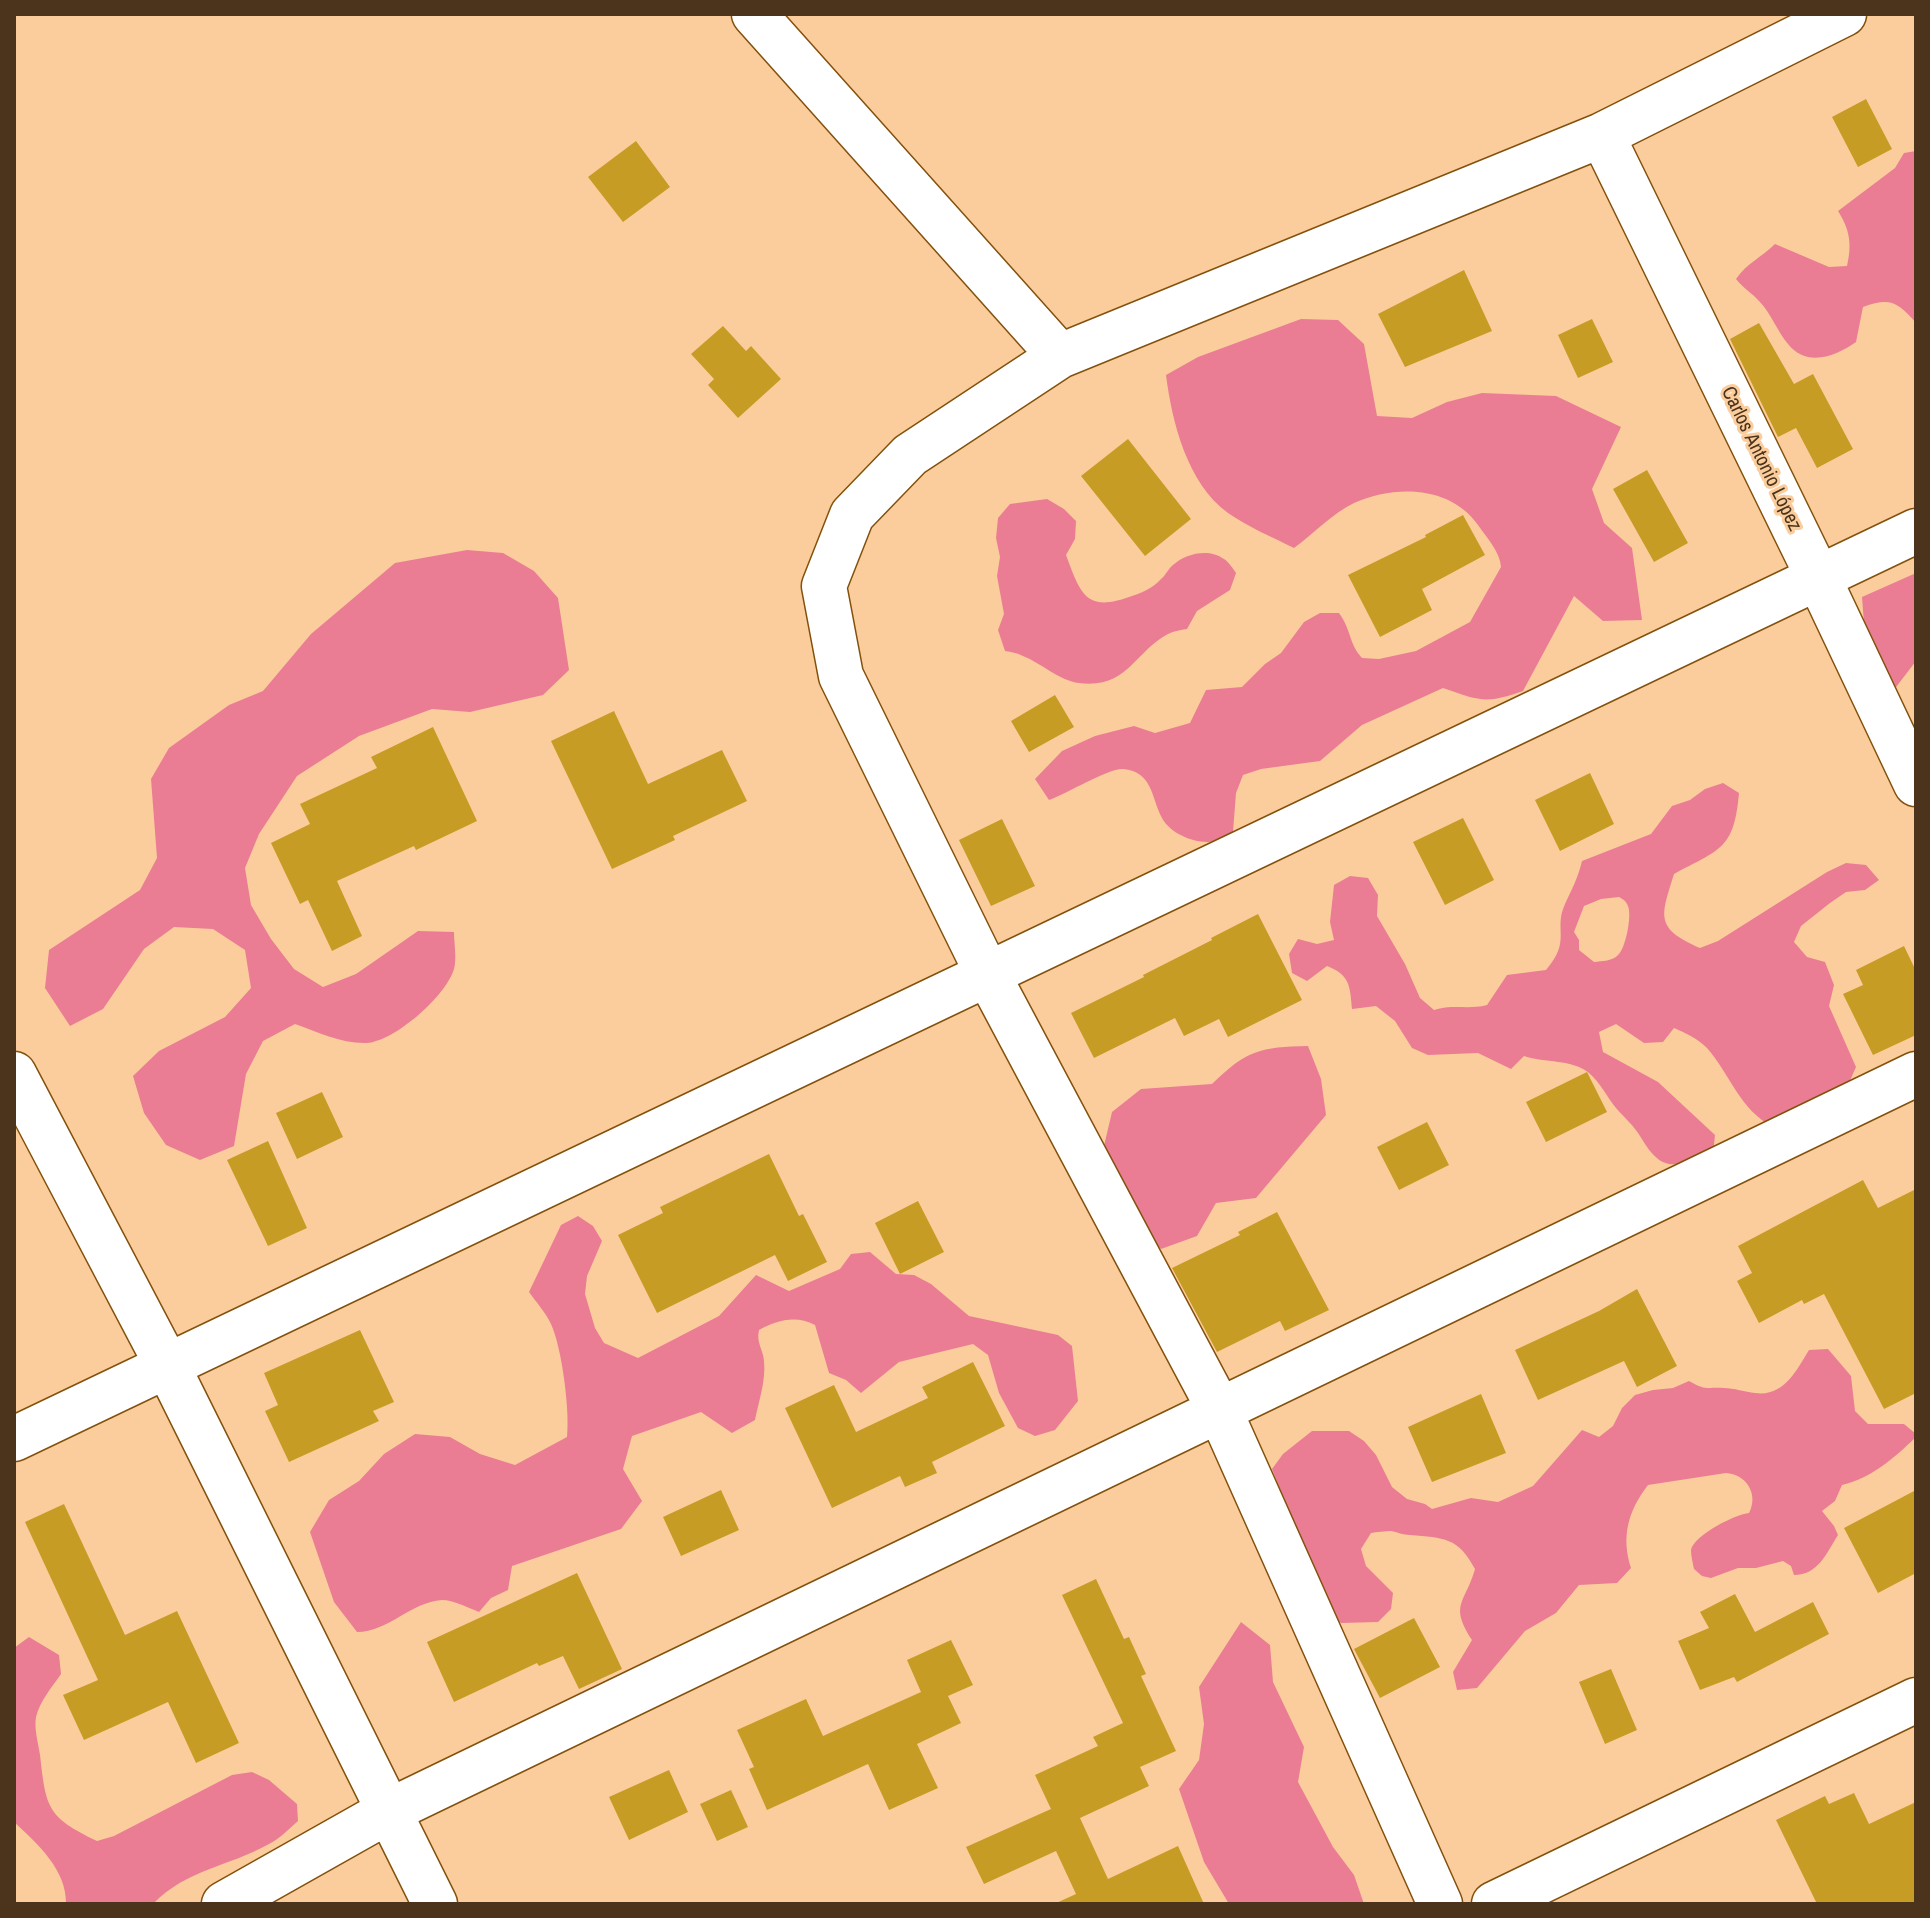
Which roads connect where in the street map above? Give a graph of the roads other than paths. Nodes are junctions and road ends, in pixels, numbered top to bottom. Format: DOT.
graph roads {
  1 [pos="754,14"];
  2 [pos="1844,14"];
  3 [pos="1602,135"];
  4 [pos="1060,356"];
  5 [pos="1916,531"];
  6 [pos="1818,577"];
  7 [pos="1916,784"];
  8 [pos="987,973"];
  9 [pos="14,1074"];
  10 [pos="1916,1074"];
  11 [pos="168,1367"];
  12 [pos="1219,1409"];
  13 [pos="14,1439"];
  14 [pos="1916,1700"];
  15 [pos="387,1812"];
  16 [pos="224,1904"];
  17 [pos="435,1904"];
  18 [pos="1440,1904"];
  19 [pos="1494,1904"];
  1 -- 4 [label="street"];
  2 -- 3 [label="street"];
  3 -- 4 [label="street"];
  3 -- 6 [label="street, Carlos Antonio López"];
  4 -- 8 [label="street"];
  5 -- 6 [label="street"];
  6 -- 7 [label="street, Carlos Antonio López"];
  6 -- 8 [label="street"];
  8 -- 11 [label="street"];
  8 -- 12 [label="street"];
  9 -- 11 [label="street"];
  10 -- 12 [label="street"];
  11 -- 13 [label="street"];
  11 -- 15 [label="street"];
  12 -- 15 [label="street"];
  12 -- 18 [label="street"];
  14 -- 19 [label="street"];
  15 -- 16 [label="street"];
  15 -- 17 [label="street"];
}
